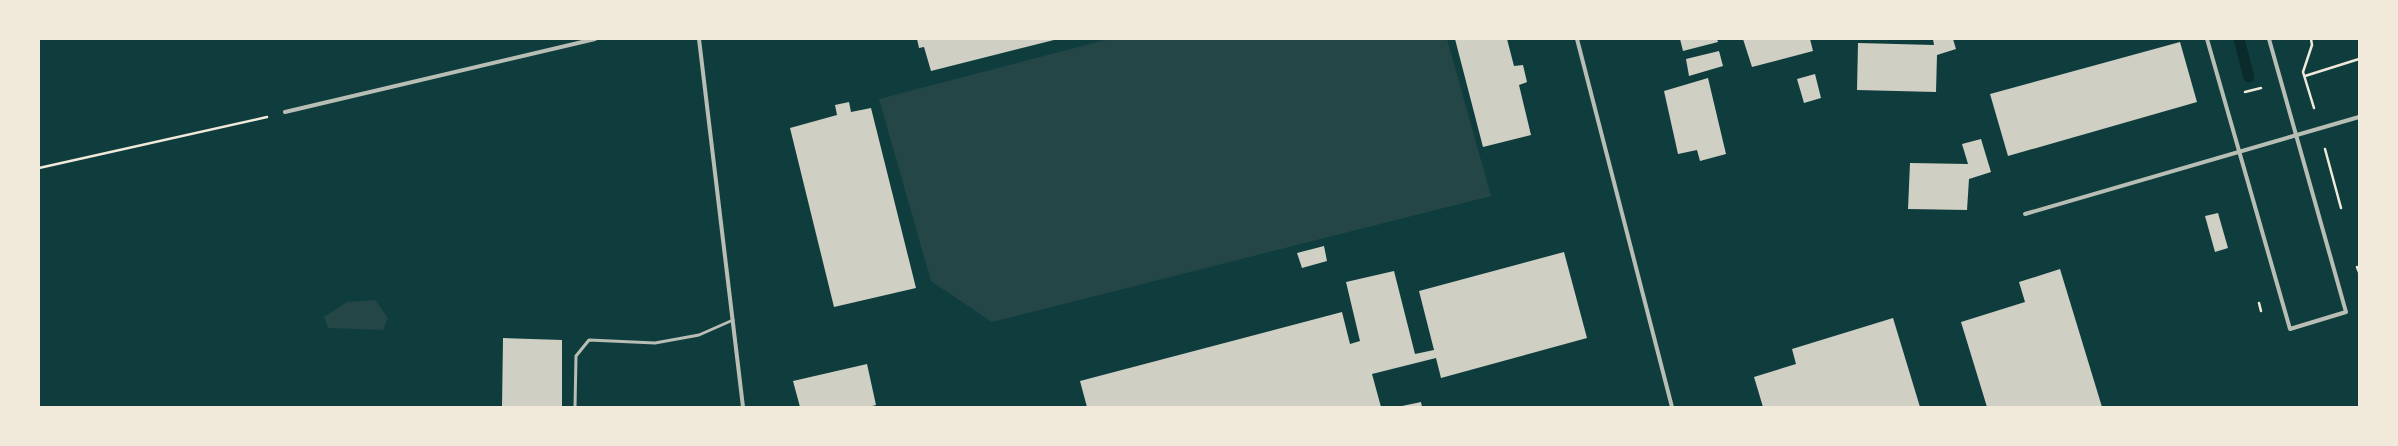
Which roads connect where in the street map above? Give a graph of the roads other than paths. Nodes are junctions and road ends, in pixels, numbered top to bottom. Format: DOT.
graph roads {
  1 [pos="595,39"];
  2 [pos="700,39"];
  3 [pos="1577,39"];
  4 [pos="2207,39"];
  5 [pos="2269,39"];
  6 [pos="284,112"];
  7 [pos="2359,117"];
  8 [pos="2296,135"];
  9 [pos="2239,151"];
  10 [pos="2025,214"];
  11 [pos="733,320"];
  12 [pos="575,407"];
  13 [pos="743,407"];
  14 [pos="1672,407"];
  1 -- 6 [label="street"];
  2 -- 11 [label="street"];
  3 -- 14 [label="street"];
  4 -- 9 [label="street"];
  5 -- 8 [label="street"];
  7 -- 8 [label="street"];
  8 -- 9 [label="street"];
  8 -- 9 [label="street"];
  9 -- 10 [label="street"];
  11 -- 12 [label="lane"];
  11 -- 13 [label="street"];
}
